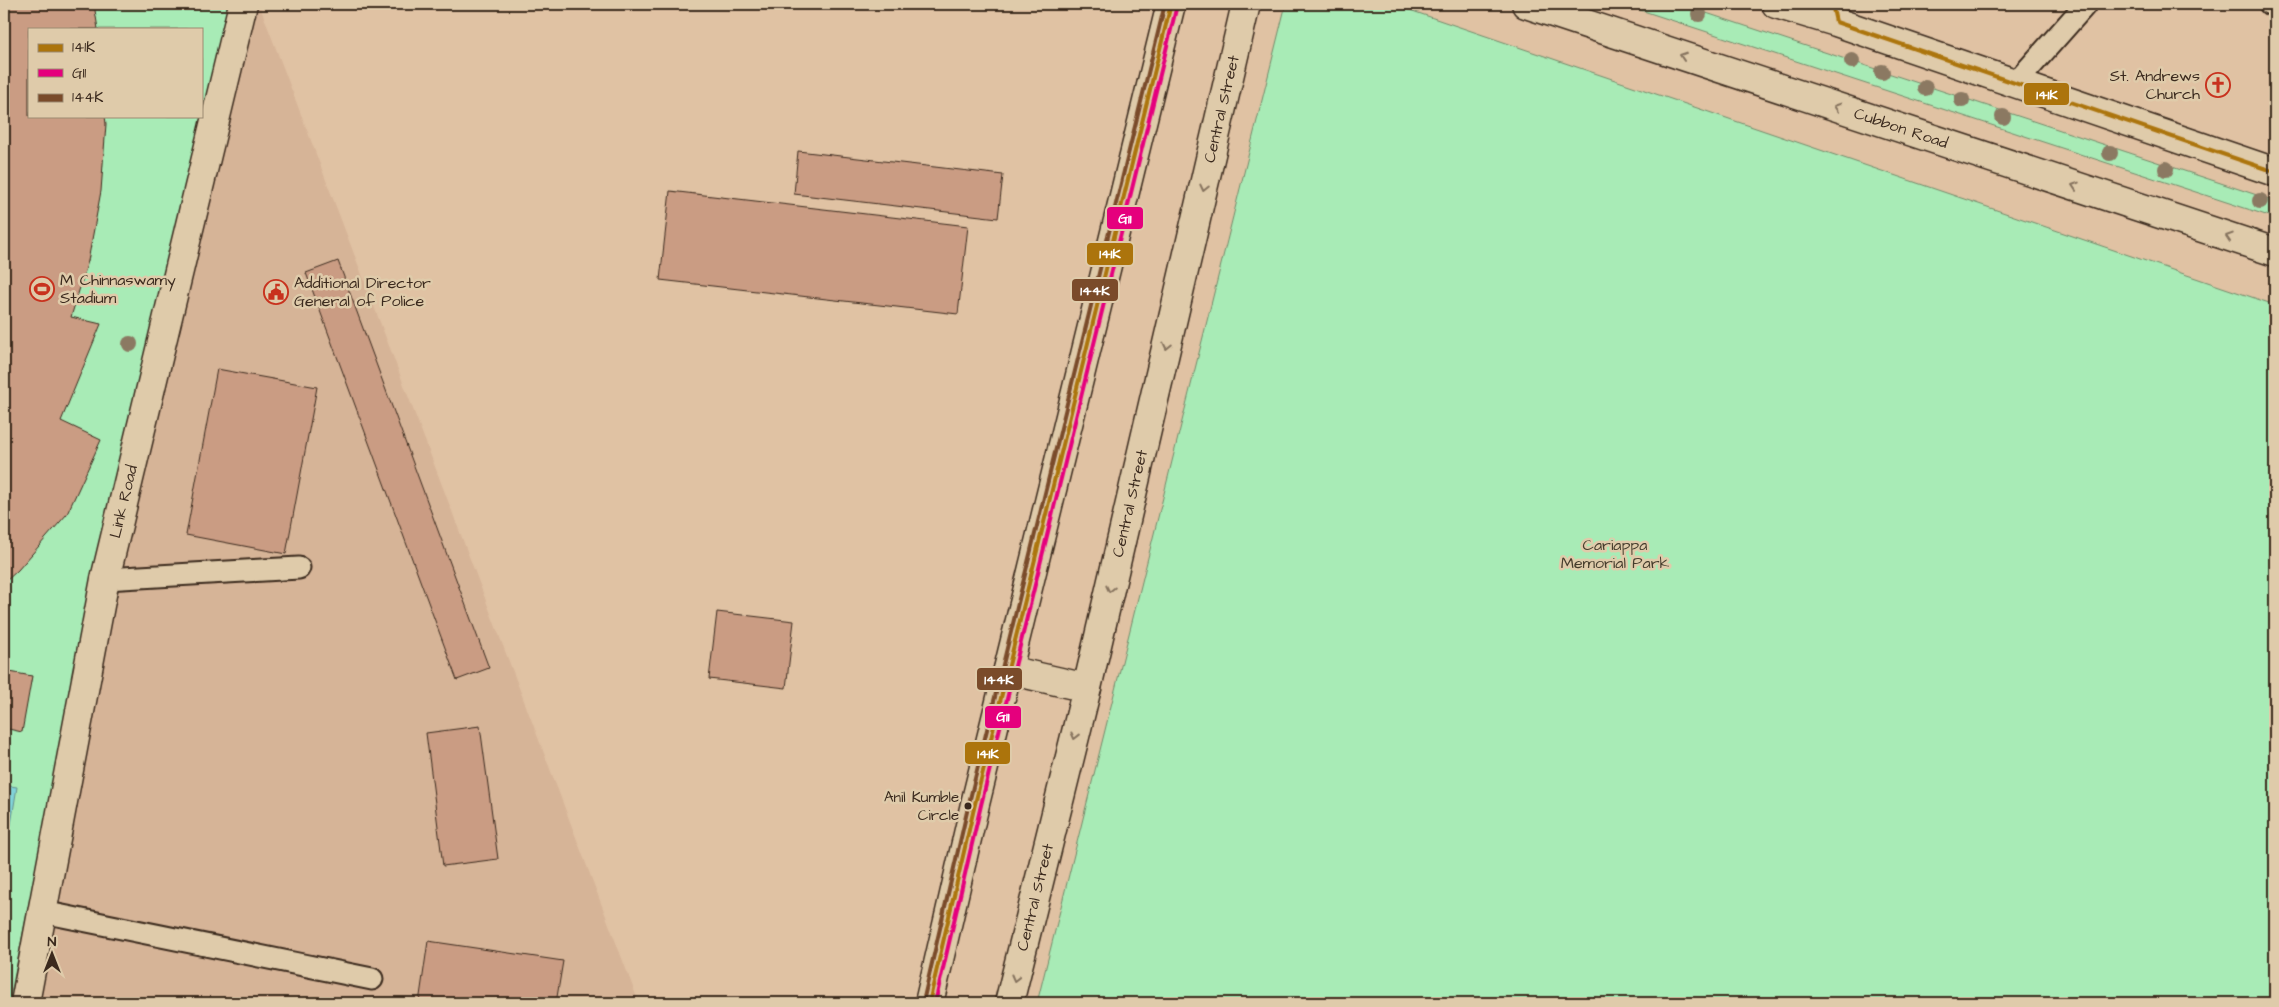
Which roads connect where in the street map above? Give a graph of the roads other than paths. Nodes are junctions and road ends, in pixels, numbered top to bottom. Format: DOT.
graph roads {
  1 [pos="243,4"];
  2 [pos="1172,4"];
  3 [pos="1246,4"];
  4 [pos="1526,4"];
  5 [pos="1776,4"];
  6 [pos="2086,4"];
  7 [pos="2270,4"];
  8 [pos="2275,6"];
  9 [pos="1834,13"];
  10 [pos="2015,84"];
  11 [pos="2275,172"];
  12 [pos="2275,252"];
  13 [pos="299,568"];
  14 [pos="105,579"];
  15 [pos="1008,670"];
  16 [pos="1087,688"];
  17 [pos="43,912"];
  18 [pos="372,979"];
  19 [pos="26,1003"];
  20 [pos="929,1003"];
  21 [pos="1009,1003"];
  1 -- 14 [label="main road, Link Road"];
  2 -- 15 [label="main road"];
  3 -- 16 [label="main road, Central Street, one-way"];
  12 -- 4 [label="main road, Cubbon Road, one-way"];
  5 -- 9 [label="main road"];
  6 -- 10 [label="lane"];
  7 -- 8 [label="lane"];
  9 -- 10 [label="main road"];
  10 -- 11 [label="main road"];
  13 -- 14 [label="lane"];
  14 -- 17 [label="main road, Link Road"];
  15 -- 16 [label="main road"];
  15 -- 20 [label="main road"];
  16 -- 21 [label="main road, Central Street, one-way"];
  17 -- 18 [label="lane"];
  17 -- 19 [label="main road, Link Road"];
}
